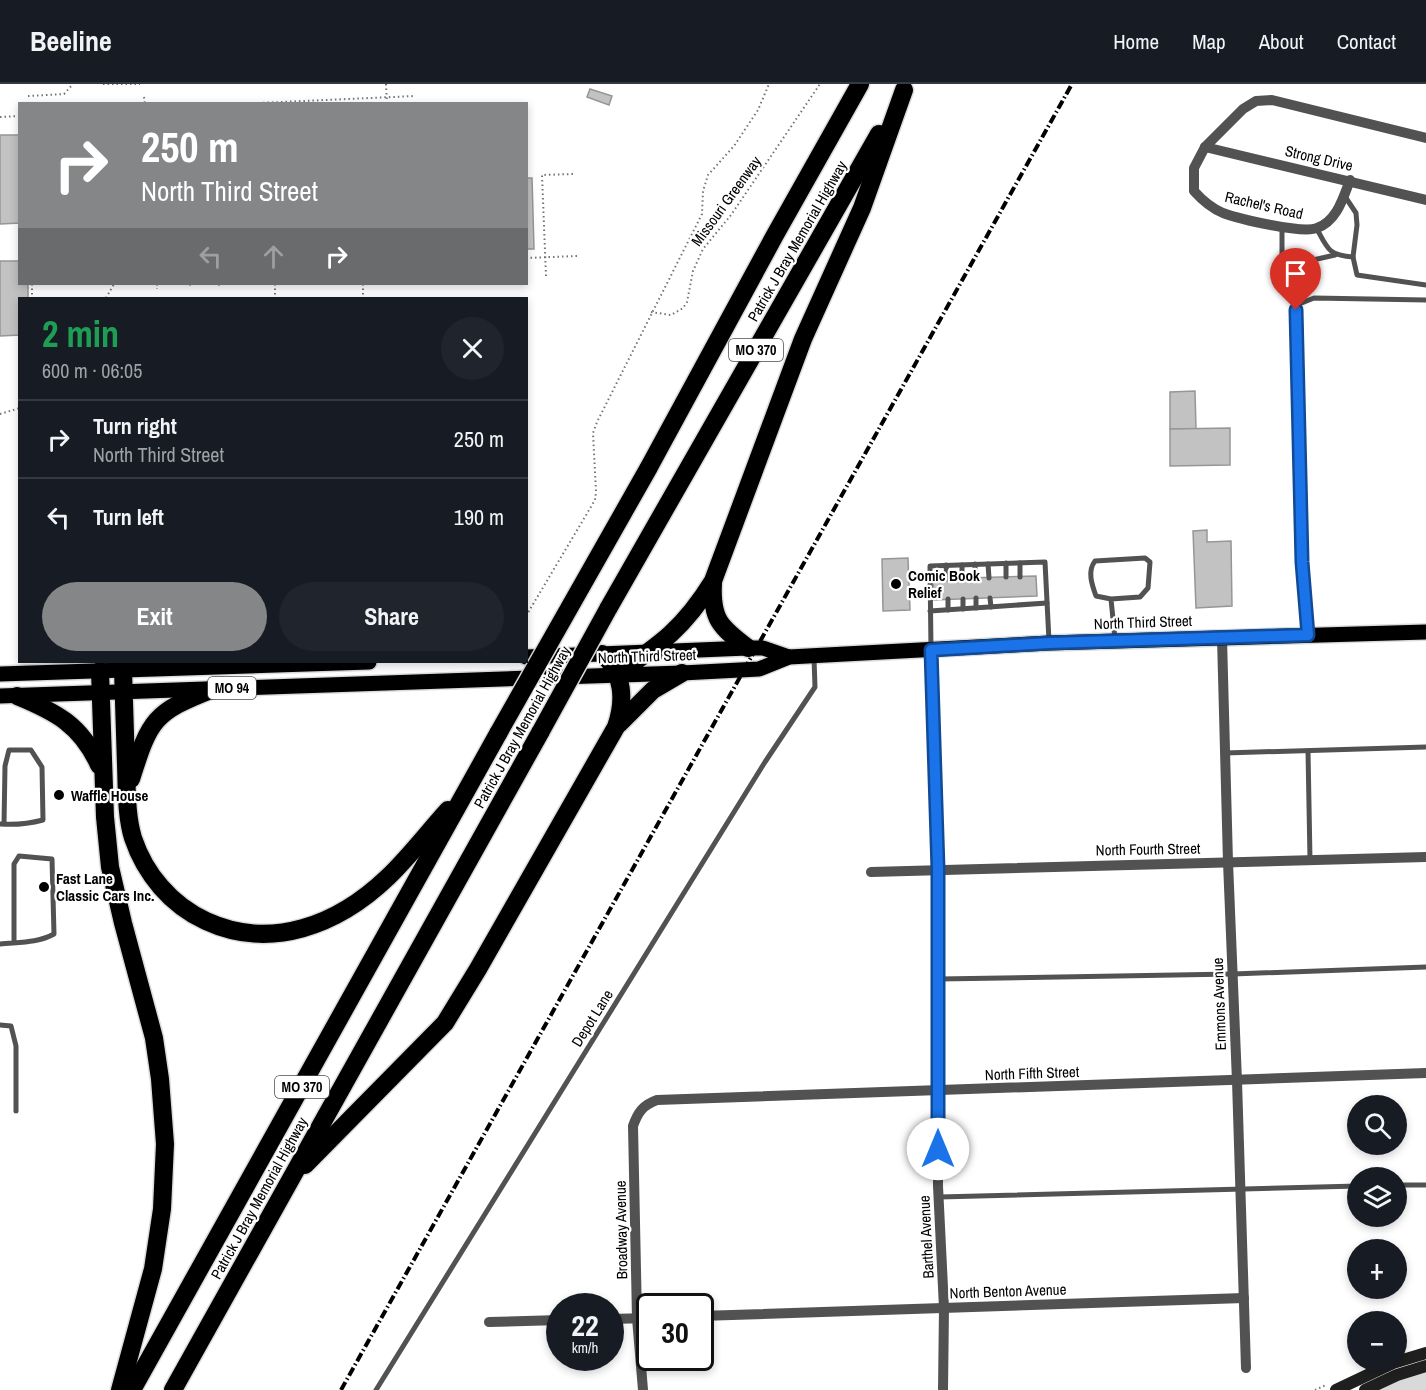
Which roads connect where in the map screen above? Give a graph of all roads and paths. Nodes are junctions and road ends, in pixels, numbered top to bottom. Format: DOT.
graph roads {
  1 [pos="73,84"];
  2 [pos="103,84"];
  3 [pos="140,84"];
  4 [pos="386,84"];
  5 [pos="770,84"];
  6 [pos="820,84"];
  7 [pos="860,84"];
  8 [pos="906,87"];
  9 [pos="28,96"];
  10 [pos="415,96"];
  11 [pos="144,97"];
  12 [pos="387,98"];
  13 [pos="144,102"];
  14 [pos="286,102"];
  15 [pos="387,102"];
  16 [pos="18,116"];
  17 [pos="0,117"];
  18 [pos="1426,138"];
  19 [pos="1205,147"];
  20 [pos="573,174"];
  21 [pos="1350,180"];
  22 [pos="1344,195"];
  23 [pos="1426,200"];
  24 [pos="1282,226"];
  25 [pos="1317,229"];
  26 [pos="1335,255"];
  27 [pos="577,256"];
  28 [pos="1353,257"];
  29 [pos="528,258"];
  30 [pos="545,258"];
  31 [pos="546,276"];
  32 [pos="32,285"];
  33 [pos="157,285"];
  34 [pos="1426,285"];
  35 [pos="157,289"];
  36 [pos="32,295"];
  37 [pos="1426,300"];
  38 [pos="651,312"];
  39 [pos="18,409"];
  40 [pos="0,414"];
  41 [pos="1006,563"];
  42 [pos="1020,563"];
  43 [pos="975,564"];
  44 [pos="988,564"];
  45 [pos="946,565"];
  46 [pos="962,565"];
  47 [pos="1006,577"];
  48 [pos="1020,577"];
  49 [pos="975,578"];
  50 [pos="989,578"];
  51 [pos="947,579"];
  52 [pos="962,579"];
  53 [pos="713,581"];
  54 [pos="1007,597"];
  55 [pos="1021,597"];
  56 [pos="963,598"];
  57 [pos="976,598"];
  58 [pos="990,598"];
  59 [pos="948,599"];
  60 [pos="1111,599"];
  61 [pos="1047,603"];
  62 [pos="1021,605"];
  63 [pos="1007,606"];
  64 [pos="991,607"];
  65 [pos="976,608"];
  66 [pos="963,609"];
  67 [pos="948,610"];
  68 [pos="930,611"];
  69 [pos="528,613"];
  70 [pos="1426,632"];
  71 [pos="1308,635"];
  72 [pos="1222,638"];
  73 [pos="1116,641"];
  74 [pos="1049,643"];
  75 [pos="748,648"];
  76 [pos="931,650"];
  77 [pos="649,653"];
  78 [pos="602,654"];
  79 [pos="528,657"];
  80 [pos="789,657"];
  81 [pos="814,657"];
  82 [pos="338,663"];
  83 [pos="123,670"];
  84 [pos="100,671"];
  85 [pos="682,673"];
  86 [pos="0,674"];
  87 [pos="617,674"];
  88 [pos="213,689"];
  89 [pos="123,692"];
  90 [pos="100,693"];
  91 [pos="9,696"];
  92 [pos="616,727"];
  93 [pos="1426,747"];
  94 [pos="1308,751"];
  95 [pos="1225,753"];
  96 [pos="102,772"];
  97 [pos="471,784"];
  98 [pos="127,792"];
  99 [pos="2,824"];
  100 [pos="1426,857"];
  101 [pos="1310,859"];
  102 [pos="1228,862"];
  103 [pos="938,869"];
  104 [pos="871,872"];
  105 [pos="14,943"];
  106 [pos="0,944"];
  107 [pos="1426,968"];
  108 [pos="1233,974"];
  109 [pos="938,979"];
  110 [pos="0,1025"];
  111 [pos="1426,1074"];
  112 [pos="1237,1081"];
  113 [pos="938,1091"];
  114 [pos="642,1108"];
  115 [pos="16,1112"];
  116 [pos="289,1181"];
  117 [pos="1407,1185"];
  118 [pos="1426,1185"];
  119 [pos="1347,1186"];
  120 [pos="1240,1189"];
  121 [pos="939,1197"];
  122 [pos="637,1293"];
  123 [pos="1244,1298"];
  124 [pos="944,1308"];
  125 [pos="714,1316"];
  126 [pos="546,1320"];
  127 [pos="489,1322"];
  128 [pos="1426,1353"];
  129 [pos="1426,1366"];
  130 [pos="1246,1368"];
  131 [pos="642,1371"];
  132 [pos="120,1390"];
  133 [pos="132,1390"];
  134 [pos="173,1390"];
  135 [pos="375,1390"];
  136 [pos="643,1390"];
  137 [pos="943,1390"];
  138 [pos="1336,1390"];
  139 [pos="1365,1390"];
  1 -- 9 [label="path"];
  2 -- 3 [label="path"];
  4 -- 12 [label="path"];
  5 -- 38 [label="path, Missouri Greenway"];
  6 -- 38 [label="path, Missouri Greenway"];
  7 -- 97 [label="highway, Patrick J Bray Memorial Highway / MO 370, bridge"];
  8 -- 53 [label="highway"];
  8 -- 116 [label="highway, Patrick J Bray Memorial Highway / MO 370, bridge"];
  10 -- 12 [label="path"];
  11 -- 13 [label="path"];
  12 -- 14 [label="path"];
  12 -- 15 [label="path"];
  16 -- 17 [label="path"];
  18 -- 19 [label="street, Rachel's Road"];
  19 -- 21 [label="street, Strong Drive"];
  19 -- 24 [label="street, Rachel's Road"];
  20 -- 30 [label="path"];
  21 -- 22 [label="street, Rachel's Road"];
  21 -- 23 [label="street, Strong Drive"];
  22 -- 25 [label="street, Rachel's Road"];
  22 -- 28 [label="lane"];
  24 -- 25 [label="street, Rachel's Road"];
  24 -- 26 [label="lane"];
  25 -- 26 [label="lane"];
  26 -- 28 [label="lane"];
  27 -- 30 [label="path"];
  28 -- 34 [label="lane"];
  29 -- 30 [label="path"];
  30 -- 31 [label="path"];
  32 -- 36 [label="path"];
  33 -- 35 [label="path"];
  37 -- 71 [label="lane"];
  38 -- 69 [label="path, Missouri Greenway"];
  39 -- 40 [label="path"];
  41 -- 42 [label="lane"];
  41 -- 44 [label="lane"];
  41 -- 47 [label="lane"];
  42 -- 48 [label="lane"];
  42 -- 61 [label="lane"];
  43 -- 44 [label="lane"];
  43 -- 46 [label="lane"];
  43 -- 49 [label="lane"];
  44 -- 50 [label="lane"];
  45 -- 46 [label="lane"];
  45 -- 51 [label="lane"];
  45 -- 68 [label="lane"];
  46 -- 52 [label="lane"];
  53 -- 75 [label="highway"];
  53 -- 77 [label="highway"];
  54 -- 63 [label="lane"];
  55 -- 62 [label="lane"];
  56 -- 66 [label="lane"];
  57 -- 65 [label="lane"];
  58 -- 64 [label="lane"];
  59 -- 67 [label="lane"];
  60 -- 60 [label="lane"];
  60 -- 73 [label="lane"];
  61 -- 62 [label="lane"];
  61 -- 74 [label="lane"];
  62 -- 63 [label="lane"];
  63 -- 64 [label="lane"];
  64 -- 65 [label="lane"];
  65 -- 66 [label="lane"];
  66 -- 67 [label="lane"];
  67 -- 68 [label="lane"];
  68 -- 76 [label="lane"];
  70 -- 71 [label="main road, North Third Street / MO 94"];
  71 -- 72 [label="main road, North Third Street / MO 94"];
  72 -- 73 [label="main road, North Third Street / MO 94"];
  72 -- 95 [label="street, Emmons Avenue"];
  73 -- 74 [label="main road, North Third Street / MO 94"];
  74 -- 76 [label="main road, North Third Street / MO 94"];
  75 -- 77 [label="main road, North Third Street / MO 94"];
  75 -- 80 [label="main road, North Third Street / MO 94"];
  76 -- 81 [label="main road, North Third Street / MO 94"];
  76 -- 103 [label="street, Barthel Avenue"];
  77 -- 78 [label="main road, North Third Street / MO 94"];
  77 -- 87 [label="highway"];
  78 -- 79 [label="main road, North Third Street / MO 94"];
  78 -- 87 [label="highway"];
  80 -- 81 [label="main road, North Third Street / MO 94"];
  80 -- 85 [label="main road, North Third Street / MO 94"];
  81 -- 135 [label="lane, Depot Lane"];
  82 -- 83 [label="main road, MO 94"];
  83 -- 84 [label="main road, MO 94"];
  83 -- 89 [label="highway"];
  84 -- 86 [label="main road, MO 94"];
  84 -- 90 [label="highway"];
  85 -- 87 [label="main road, North Third Street / MO 94"];
  85 -- 92 [label="highway"];
  87 -- 88 [label="main road, North Third Street / MO 94"];
  87 -- 92 [label="highway"];
  88 -- 89 [label="main road, North Third Street / MO 94"];
  88 -- 98 [label="highway"];
  89 -- 90 [label="main road, North Third Street / MO 94"];
  89 -- 98 [label="highway"];
  90 -- 91 [label="main road, North Third Street / MO 94"];
  90 -- 96 [label="highway"];
  91 -- 96 [label="highway"];
  92 -- 116 [label="highway"];
  93 -- 94 [label="lane"];
  94 -- 95 [label="lane"];
  94 -- 101 [label="lane"];
  95 -- 102 [label="street, Emmons Avenue"];
  96 -- 132 [label="highway"];
  97 -- 98 [label="highway"];
  97 -- 133 [label="highway, Patrick J Bray Memorial Highway / MO 370"];
  99 -- 99 [label="lane"];
  100 -- 101 [label="street, North Fourth Street"];
  101 -- 102 [label="street, North Fourth Street"];
  102 -- 103 [label="street, North Fourth Street"];
  102 -- 108 [label="street, Emmons Avenue"];
  103 -- 104 [label="street, North Fourth Street"];
  103 -- 109 [label="street, Barthel Avenue"];
  105 -- 105 [label="lane"];
  105 -- 106 [label="lane"];
  107 -- 108 [label="lane"];
  108 -- 109 [label="lane"];
  108 -- 112 [label="street, Emmons Avenue"];
  109 -- 113 [label="street, Barthel Avenue"];
  110 -- 115 [label="lane"];
  111 -- 112 [label="street, North Fifth Street"];
  112 -- 113 [label="street, North Fifth Street"];
  112 -- 120 [label="street, Emmons Avenue"];
  113 -- 114 [label="street, North Fifth Street"];
  113 -- 121 [label="street, Barthel Avenue"];
  114 -- 122 [label="street, Broadway Avenue"];
  116 -- 134 [label="highway, Patrick J Bray Memorial Highway / MO 370"];
  117 -- 118 [label="lane"];
  119 -- 120 [label="lane"];
  120 -- 121 [label="lane"];
  120 -- 123 [label="street, Emmons Avenue"];
  121 -- 124 [label="street, Barthel Avenue"];
  123 -- 124 [label="street, North Benton Avenue"];
  123 -- 130 [label="street, Emmons Avenue"];
  124 -- 125 [label="street, North Benton Avenue"];
  124 -- 137 [label="street, Barthel Avenue"];
  126 -- 127 [label="street"];
  128 -- 138 [label="main road"];
  129 -- 139 [label="main road"];
  131 -- 136 [label="street, Broadway Avenue"];
}
